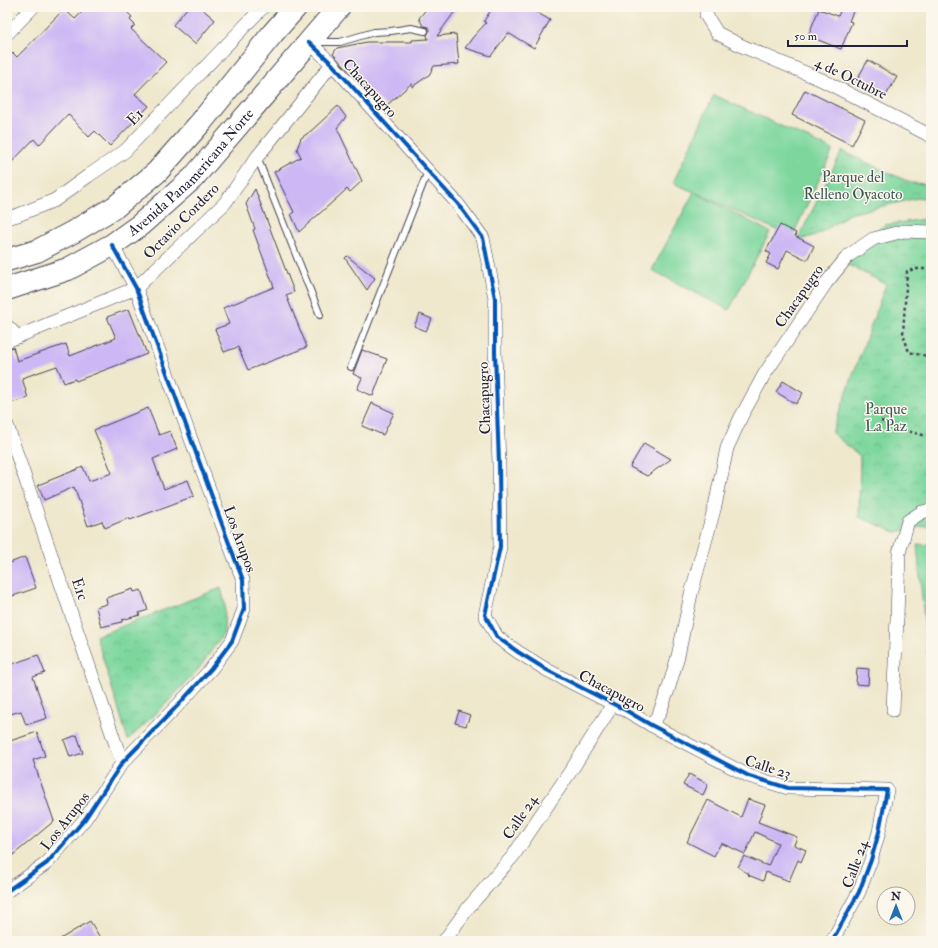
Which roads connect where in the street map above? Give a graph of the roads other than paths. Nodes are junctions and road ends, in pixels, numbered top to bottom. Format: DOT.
graph roads {
  1 [pos="33,7"];
  2 [pos="263,7"];
  3 [pos="339,7"];
  4 [pos="706,7"];
  5 [pos="294,8"];
  6 [pos="425,31"];
  7 [pos="7,34"];
  8 [pos="309,42"];
  9 [pos="332,64"];
  10 [pos="931,136"];
  11 [pos="257,157"];
  12 [pos="428,172"];
  13 [pos="7,218"];
  14 [pos="931,232"];
  15 [pos="112,245"];
  16 [pos="7,260"];
  17 [pos="136,288"];
  18 [pos="7,289"];
  19 [pos="320,315"];
  20 [pos="7,326"];
  21 [pos="13,339"];
  22 [pos="351,367"];
  23 [pos="7,425"];
  24 [pos="931,510"];
  25 [pos="613,704"];
  26 [pos="893,710"];
  27 [pos="652,725"];
  28 [pos="122,763"];
  29 [pos="887,790"];
  30 [pos="7,891"];
  31 [pos="444,941"];
  32 [pos="832,941"];
  1 -- 7 [label="street"];
  2 -- 13 [label="street, E1"];
  3 -- 8 [label="highway, Avenida Panamericana Norte"];
  4 -- 10 [label="street, 4 de Octubre"];
  5 -- 16 [label="highway, Avenida Panamericana Norte"];
  6 -- 8 [label="lane"];
  8 -- 9 [label="street, Chacapugro"];
  8 -- 15 [label="highway, Avenida Panamericana Norte"];
  9 -- 11 [label="street, Octavio Cordero"];
  9 -- 12 [label="street, Chacapugro"];
  11 -- 17 [label="street, Octavio Cordero"];
  11 -- 19 [label="lane"];
  12 -- 22 [label="lane"];
  12 -- 25 [label="street, Chacapugro"];
  14 -- 27 [label="street, Chacapugro"];
  15 -- 17 [label="street, Los Arupos"];
  15 -- 18 [label="highway, Avenida Panamericana Norte"];
  17 -- 21 [label="street, Octavio Cordero"];
  17 -- 28 [label="street, Los Arupos"];
  20 -- 21 [label="street"];
  23 -- 28 [label="street, E1c"];
  24 -- 26 [label="street"];
  25 -- 27 [label="street, Chacapugro"];
  25 -- 31 [label="street, Calle 24"];
  27 -- 29 [label="street, Calle 23"];
  28 -- 30 [label="street, Los Arupos"];
  29 -- 32 [label="street, Calle 24"];
}
